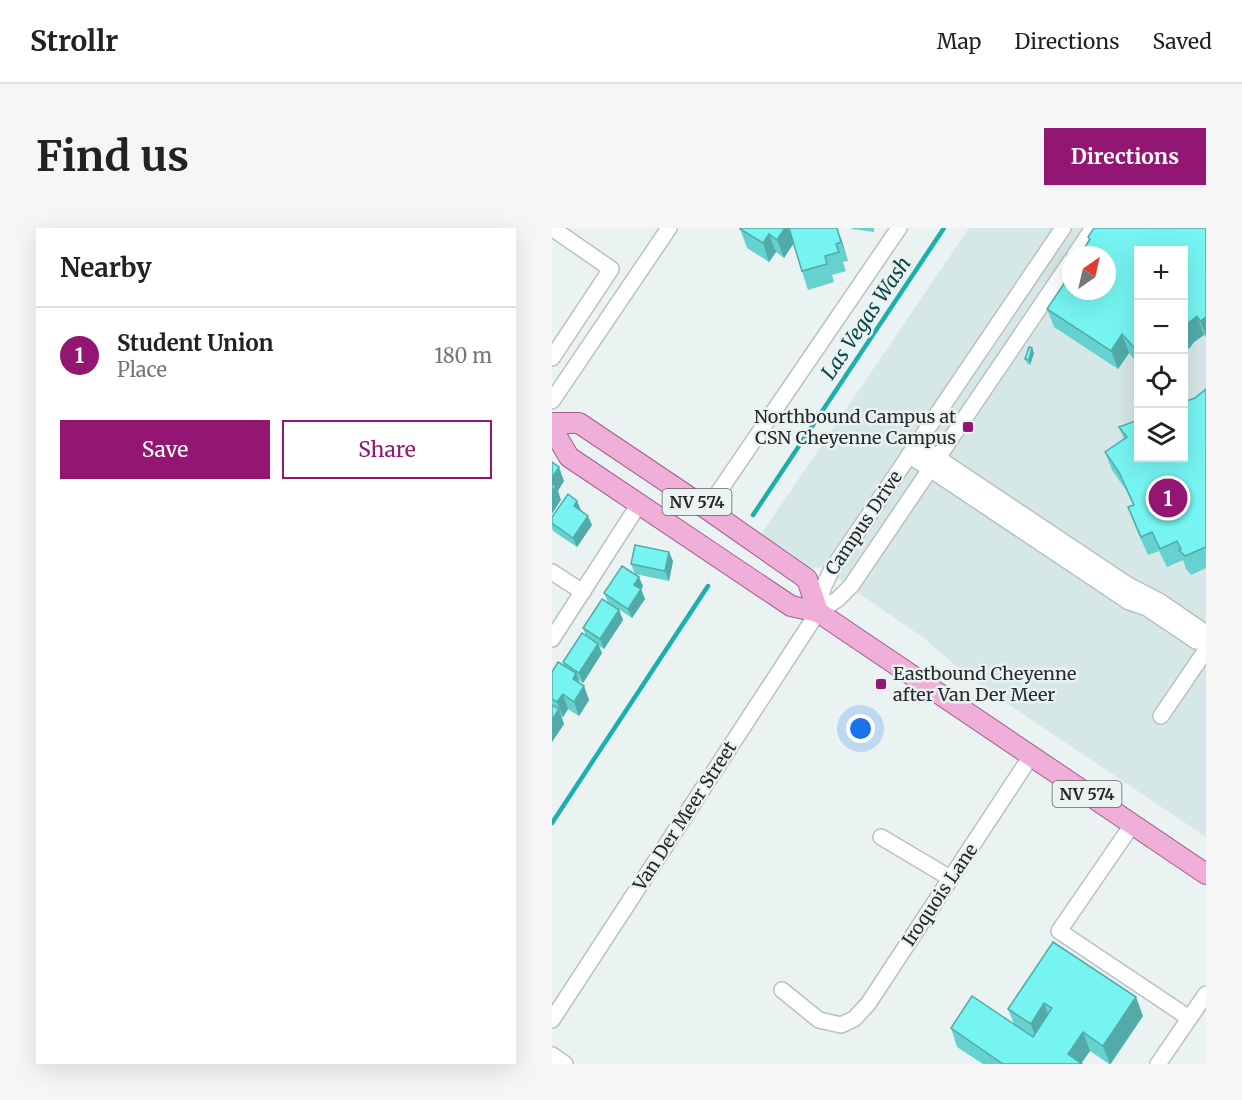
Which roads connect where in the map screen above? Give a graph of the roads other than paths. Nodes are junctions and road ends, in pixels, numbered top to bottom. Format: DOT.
graph roads {
  1 [pos="552,228"];
  2 [pos="669,228"];
  3 [pos="899,228"];
  4 [pos="1063,228"];
  5 [pos="1093,228"];
  6 [pos="1081,246"];
  7 [pos="1037,266"];
  8 [pos="1062,274"];
  9 [pos="1058,280"];
  10 [pos="552,358"];
  11 [pos="552,401"];
  12 [pos="552,423"];
  13 [pos="552,428"];
  14 [pos="913,449"];
  15 [pos="934,463"];
  16 [pos="639,504"];
  17 [pos="707,509"];
  18 [pos="552,572"];
  19 [pos="583,592"];
  20 [pos="818,612"];
  21 [pos="1206,633"];
  22 [pos="552,639"];
  23 [pos="1206,643"];
  24 [pos="1206,650"];
  25 [pos="1161,716"];
  26 [pos="1031,756"];
  27 [pos="1132,825"];
  28 [pos="881,837"];
  29 [pos="1206,874"];
  30 [pos="950,878"];
  31 [pos="782,990"];
  32 [pos="1206,994"];
  33 [pos="1189,1018"];
  34 [pos="552,1020"];
  35 [pos="552,1055"];
  36 [pos="565,1064"];
  37 [pos="1158,1064"];
  1 -- 10 [label="street"];
  2 -- 11 [label="street"];
  3 -- 17 [label="street"];
  4 -- 7 [label="street, Campus Drive"];
  5 -- 6 [label="street"];
  7 -- 9 [label="street"];
  7 -- 14 [label="street, Campus Drive"];
  8 -- 9 [label="street, Campus Drive"];
  9 -- 15 [label="street, Campus Drive"];
  12 -- 17 [label="main road, NV 574"];
  13 -- 16 [label="main road, NV 574"];
  14 -- 15 [label="street"];
  14 -- 20 [label="street, Campus Drive"];
  15 -- 20 [label="street, Campus Drive"];
  15 -- 21 [label="street"];
  15 -- 23 [label="street"];
  16 -- 19 [label="street"];
  16 -- 20 [label="main road, NV 574"];
  17 -- 20 [label="main road, NV 574"];
  18 -- 19 [label="street"];
  19 -- 22 [label="street"];
  20 -- 26 [label="main road, NV 574"];
  20 -- 34 [label="street, Van Der Meer Street"];
  24 -- 25 [label="street"];
  26 -- 27 [label="main road, NV 574"];
  26 -- 30 [label="street, Iroquois Lane"];
  27 -- 29 [label="main road, NV 574"];
  27 -- 33 [label="street"];
  28 -- 30 [label="street"];
  30 -- 31 [label="street, Iroquois Lane"];
  32 -- 33 [label="street"];
  33 -- 37 [label="street"];
  35 -- 36 [label="street"];
}
